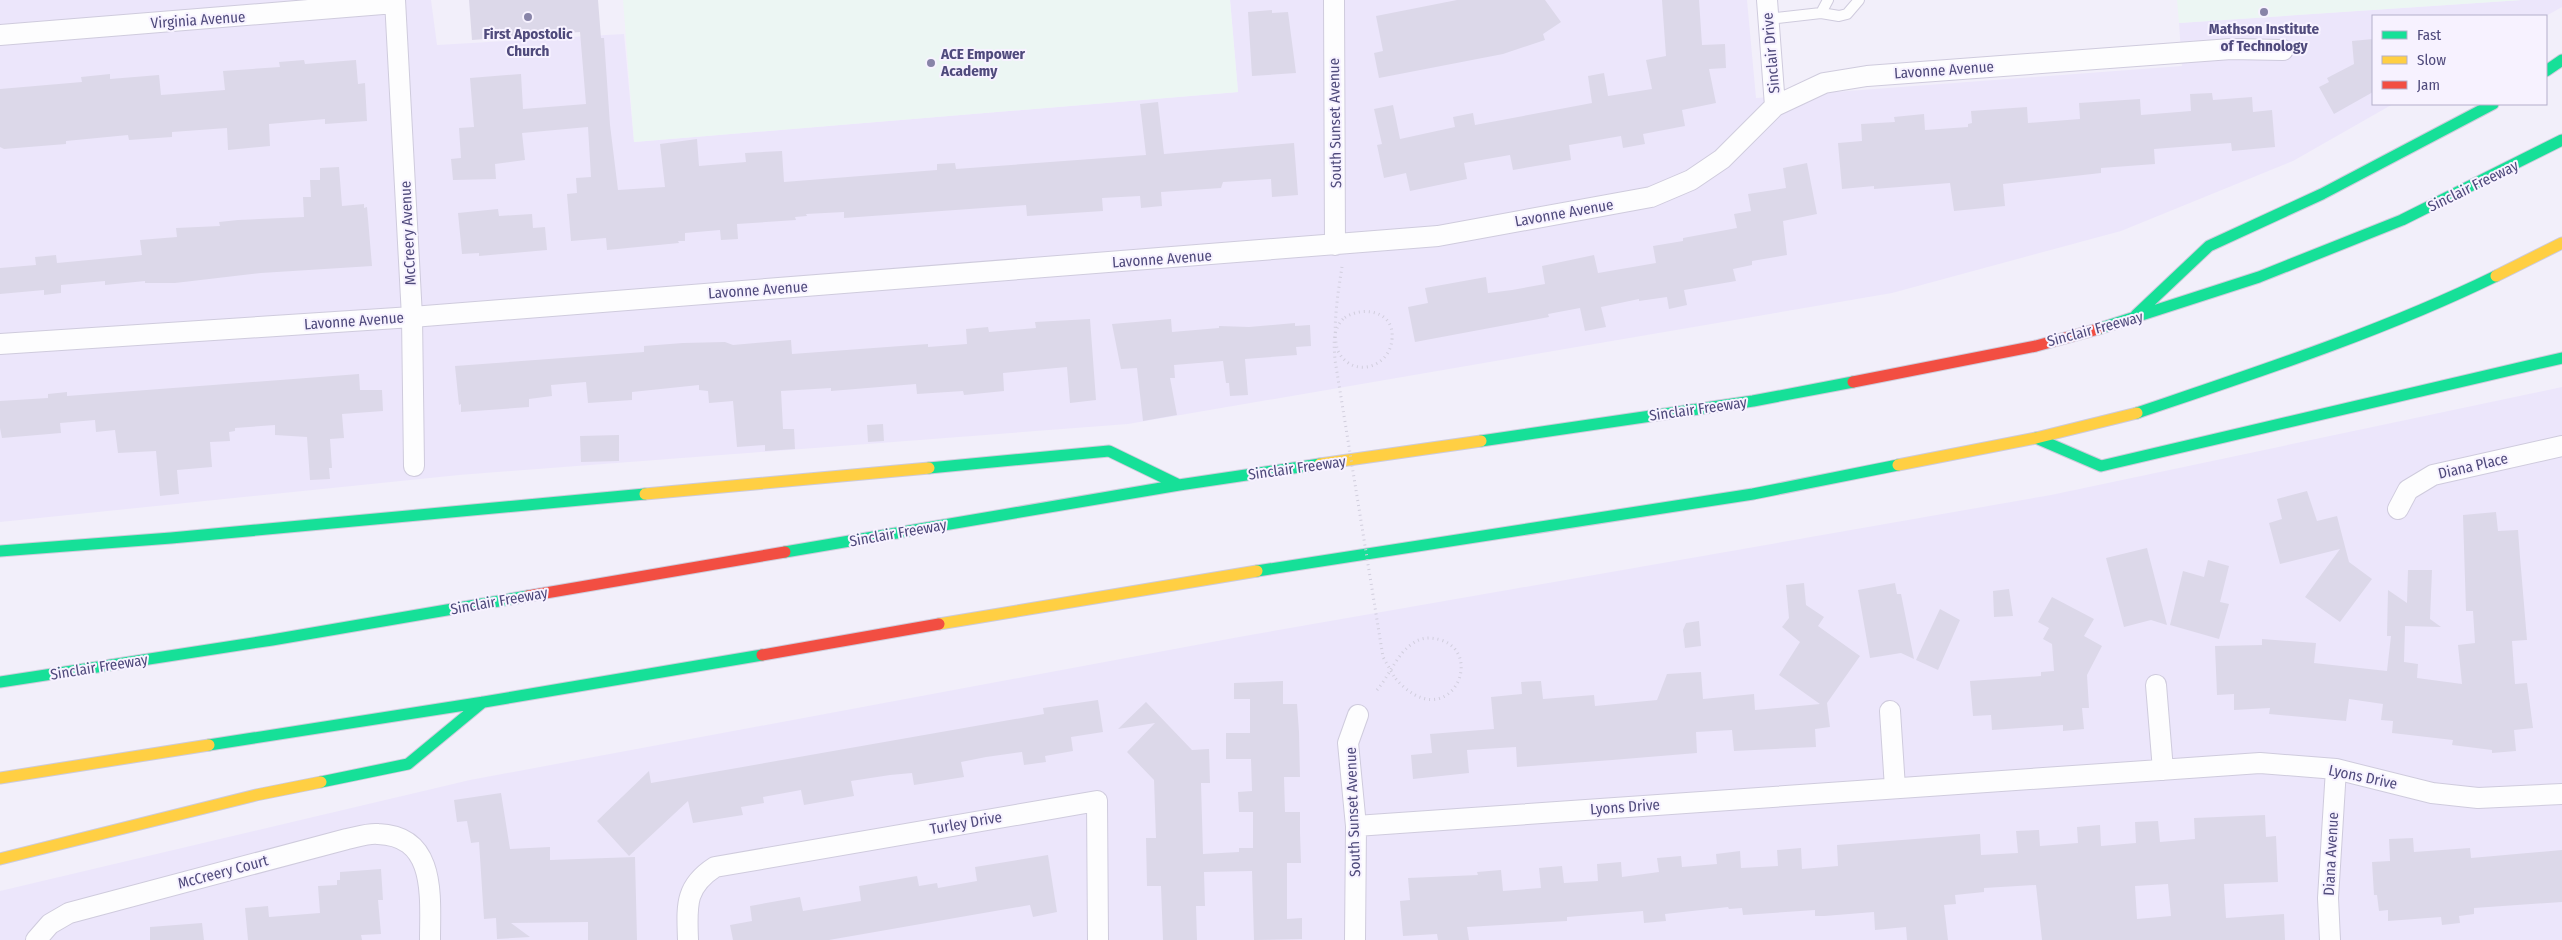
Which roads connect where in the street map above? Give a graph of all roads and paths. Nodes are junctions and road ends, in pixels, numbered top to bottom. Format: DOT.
graph roads {
  1 [pos="1334,0"];
  2 [pos="1828,0"];
  3 [pos="1859,0"];
  4 [pos="395,2"];
  5 [pos="1767,10"];
  6 [pos="1821,13"];
  7 [pos="0,35"];
  8 [pos="2283,50"];
  9 [pos="2562,60"];
  10 [pos="2547,70"];
  11 [pos="2491,105"];
  12 [pos="1776,106"];
  13 [pos="2562,140"];
  14 [pos="2562,242"];
  15 [pos="1336,245"];
  16 [pos="1342,267"];
  17 [pos="412,317"];
  18 [pos="2129,322"];
  19 [pos="0,344"];
  20 [pos="2562,358"];
  21 [pos="2036,438"];
  22 [pos="2562,450"];
  23 [pos="414,466"];
  24 [pos="1179,485"];
  25 [pos="2398,509"];
  26 [pos="0,551"];
  27 [pos="0,682"];
  28 [pos="2156,685"];
  29 [pos="1377,690"];
  30 [pos="484,702"];
  31 [pos="1890,711"];
  32 [pos="1358,715"];
  33 [pos="2336,769"];
  34 [pos="2163,770"];
  35 [pos="0,778"];
  36 [pos="1894,788"];
  37 [pos="2562,794"];
  38 [pos="1356,826"];
  39 [pos="0,858"];
  40 [pos="36,940"];
  41 [pos="430,940"];
  42 [pos="688,940"];
  43 [pos="1098,940"];
  44 [pos="1355,940"];
  45 [pos="2330,940"];
  1 -- 15 [label="street, South Sunset Avenue"];
  2 -- 6 [label="lane"];
  3 -- 6 [label="lane"];
  4 -- 7 [label="street, Virginia Avenue"];
  4 -- 17 [label="street, McCreery Avenue"];
  5 -- 6 [label="lane"];
  5 -- 12 [label="street, Sinclair Drive"];
  8 -- 12 [label="street, Lavonne Avenue"];
  9 -- 10 [label="highway"];
  11 -- 18 [label="highway"];
  12 -- 15 [label="street, Lavonne Avenue"];
  13 -- 18 [label="highway, Sinclair Freeway"];
  14 -- 21 [label="highway"];
  15 -- 17 [label="street, Lavonne Avenue"];
  16 -- 29 [label="path, bridge"];
  17 -- 19 [label="street, Lavonne Avenue"];
  17 -- 23 [label="street, McCreery Avenue"];
  18 -- 24 [label="highway, Sinclair Freeway"];
  20 -- 21 [label="highway"];
  21 -- 30 [label="highway"];
  22 -- 25 [label="street, Diana Place"];
  24 -- 26 [label="highway"];
  24 -- 27 [label="highway, Sinclair Freeway"];
  28 -- 34 [label="street"];
  30 -- 35 [label="highway"];
  30 -- 39 [label="highway"];
  31 -- 36 [label="street"];
  32 -- 38 [label="street, South Sunset Avenue"];
  33 -- 34 [label="street, Lyons Drive"];
  33 -- 37 [label="street, Lyons Drive"];
  33 -- 45 [label="street, Diana Avenue"];
  34 -- 36 [label="street, Lyons Drive"];
  36 -- 38 [label="street, Lyons Drive"];
  38 -- 44 [label="street, South Sunset Avenue"];
  40 -- 41 [label="street, McCreery Court"];
  42 -- 43 [label="street, Turley Drive"];
}
